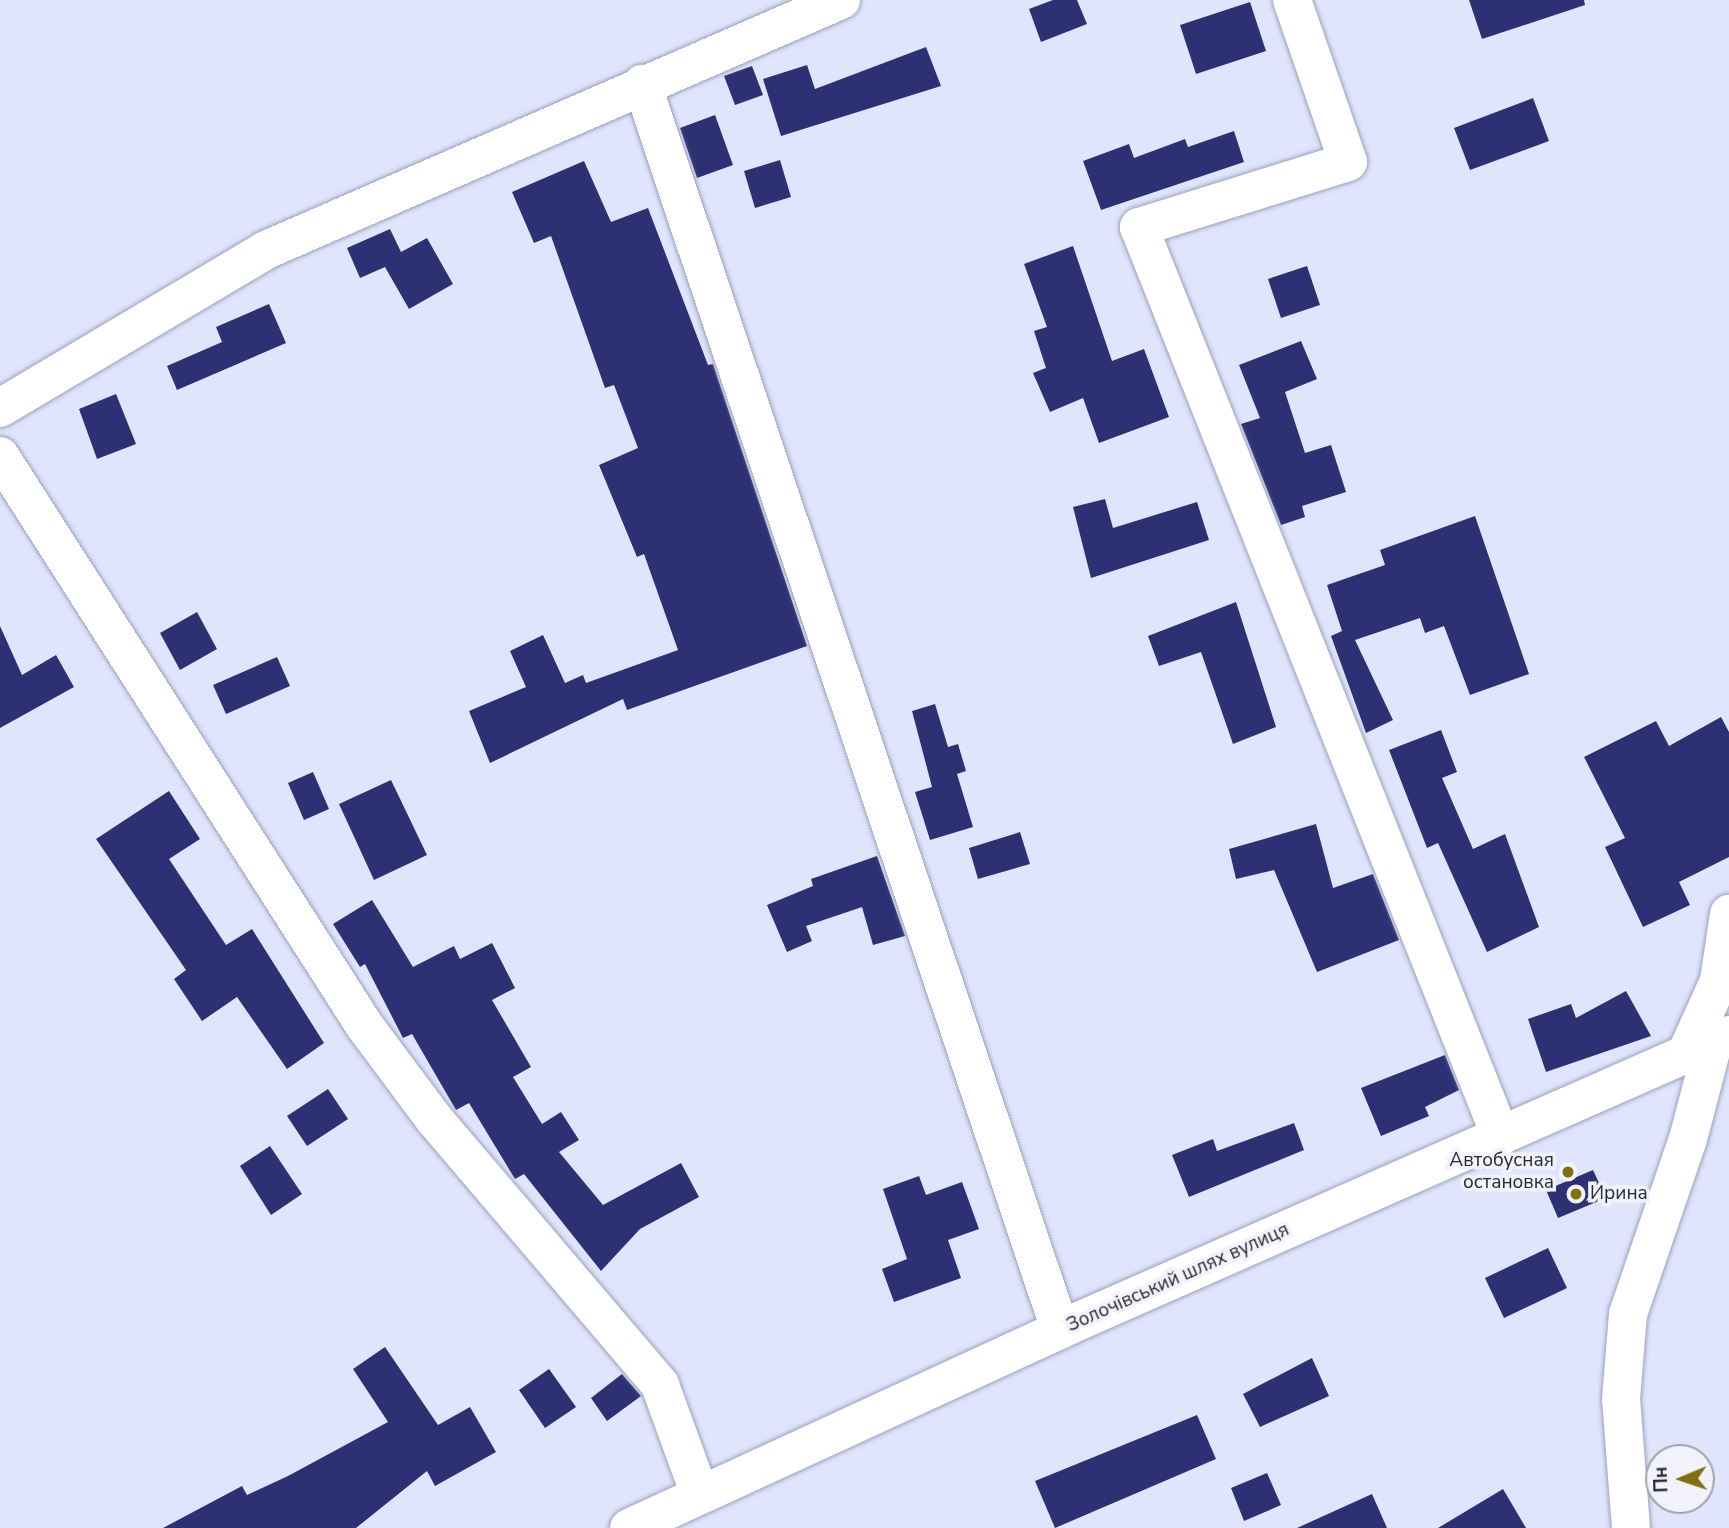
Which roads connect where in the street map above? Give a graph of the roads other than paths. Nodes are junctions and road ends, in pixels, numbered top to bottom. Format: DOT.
graph roads {
  1 [pos="841,0"];
  2 [pos="1292,0"];
  3 [pos="642,84"];
  4 [pos="0,408"];
  5 [pos="0,456"];
  6 [pos="1729,914"];
  7 [pos="1709,1045"];
  8 [pos="1501,1136"];
  9 [pos="1060,1330"];
  10 [pos="700,1495"];
  11 [pos="629,1528"];
  12 [pos="1630,1528"];
  1 -- 3 [label="street"];
  2 -- 8 [label="street"];
  3 -- 4 [label="street"];
  3 -- 9 [label="street"];
  5 -- 10 [label="street"];
  6 -- 7 [label="street"];
  7 -- 8 [label="street, Золочівський шлях вулиця"];
  7 -- 12 [label="street"];
  8 -- 9 [label="street, Золочівський шлях вулиця"];
  9 -- 10 [label="street, Золочівський шлях вулиця"];
  10 -- 11 [label="street, Золочівський шлях вулиця"];
}
